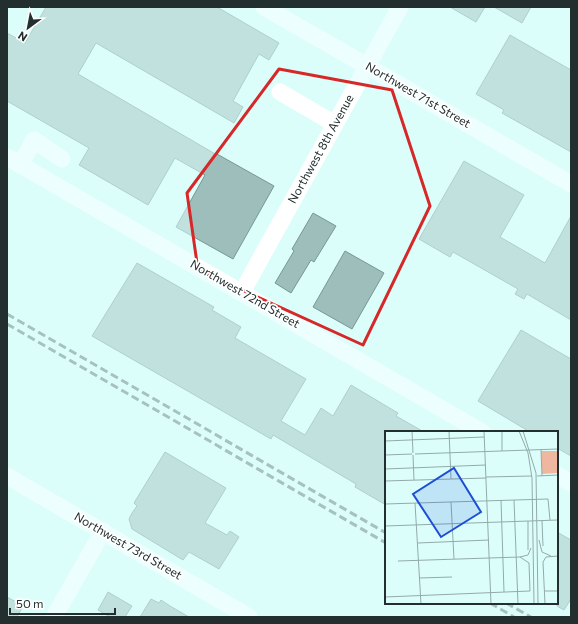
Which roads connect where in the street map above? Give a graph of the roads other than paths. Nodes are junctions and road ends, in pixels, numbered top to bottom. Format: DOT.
graph roads {
  1 [pos="264,7"];
  2 [pos="400,7"];
  3 [pos="367,66"];
  4 [pos="280,92"];
  5 [pos="335,124"];
  6 [pos="62,158"];
  7 [pos="13,161"];
  8 [pos="571,184"];
  9 [pos="242,292"];
  10 [pos="480,431"];
  11 [pos="7,476"];
  12 [pos="558,476"];
  13 [pos="571,483"];
  14 [pos="103,531"];
  15 [pos="54,617"];
  16 [pos="249,617"];
  1 -- 3 [label="street, Northwest 71st Street"];
  2 -- 3 [label="street, Northwest 8th Avenue"];
  3 -- 5 [label="street, Northwest 8th Avenue"];
  3 -- 8 [label="street, Northwest 71st Street"];
  4 -- 5 [label="street"];
  5 -- 9 [label="street, Northwest 8th Avenue"];
  6 -- 7 [label="street"];
  7 -- 9 [label="street, Northwest 72nd Street"];
  9 -- 10 [label="street, Northwest 72nd Street"];
  11 -- 14 [label="street, Northwest 73rd Street"];
  12 -- 13 [label="street"];
  14 -- 15 [label="street"];
  14 -- 16 [label="street, Northwest 73rd Street"];
}
